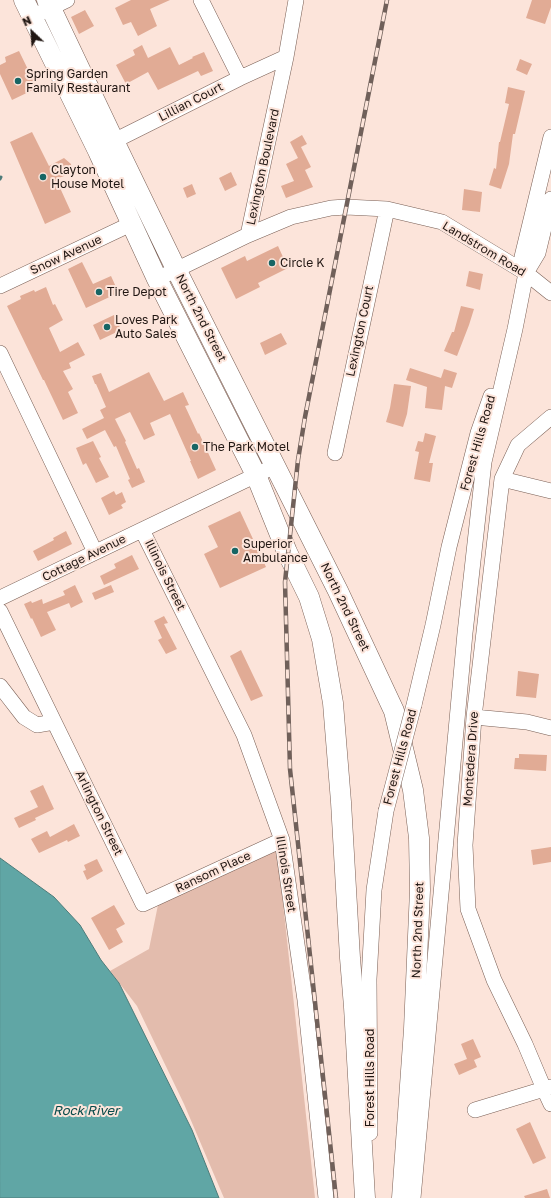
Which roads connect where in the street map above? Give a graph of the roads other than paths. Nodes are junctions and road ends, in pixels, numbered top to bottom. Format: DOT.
graph roads {
  1 [pos="201,0"];
  2 [pos="296,0"];
  3 [pos="55,3"];
  4 [pos="28,8"];
  5 [pos="286,57"];
  6 [pos="240,78"];
  7 [pos="551,137"];
  8 [pos="106,146"];
  9 [pos="551,199"];
  10 [pos="387,209"];
  11 [pos="131,224"];
  12 [pos="248,235"];
  13 [pos="176,269"];
  14 [pos="526,273"];
  15 [pos="157,279"];
  16 [pos="0,286"];
  17 [pos="551,293"];
  18 [pos="515,329"];
  19 [pos="0,353"];
  20 [pos="551,417"];
  21 [pos="335,453"];
  22 [pos="276,466"];
  23 [pos="256,475"];
  24 [pos="502,479"];
  25 [pos="551,491"];
  26 [pos="142,530"];
  27 [pos="95,552"];
  28 [pos="0,598"];
  29 [pos="0,611"];
  30 [pos="0,686"];
  31 [pos="474,717"];
  32 [pos="54,722"];
  33 [pos="551,728"];
  34 [pos="282,840"];
  35 [pos="143,904"];
  36 [pos="547,1088"];
  37 [pos="551,1104"];
  38 [pos="475,1110"];
  39 [pos="326,1198"];
  40 [pos="366,1198"];
  41 [pos="371,1198"];
  42 [pos="402,1198"];
  43 [pos="414,1198"];
  1 -- 6 [label="street"];
  2 -- 5 [label="street, Lexington Boulevard"];
  3 -- 4 [label="street"];
  3 -- 8 [label="main road, North 2nd Street"];
  4 -- 8 [label="main road, North 2nd Street"];
  5 -- 6 [label="street, Lillian Court"];
  5 -- 12 [label="street, Lexington Boulevard"];
  6 -- 8 [label="street, Lillian Court"];
  7 -- 14 [label="street, Forest Hills Road"];
  8 -- 11 [label="main road, North 2nd Street"];
  8 -- 13 [label="main road, North 2nd Street"];
  9 -- 14 [label="street, Forest Hills Road"];
  10 -- 12 [label="street, Landstrom Road"];
  10 -- 14 [label="street, Landstrom Road"];
  10 -- 21 [label="street, Lexington Court"];
  11 -- 15 [label="main road, North 2nd Street"];
  11 -- 16 [label="street, Snow Avenue"];
  12 -- 13 [label="street, Lexington Boulevard"];
  13 -- 15 [label="street, Lexington Boulevard"];
  13 -- 22 [label="main road, North 2nd Street"];
  14 -- 17 [label="street, Landstrom Road"];
  14 -- 18 [label="street, Forest Hills Road"];
  15 -- 23 [label="main road, North 2nd Street"];
  18 -- 41 [label="street, Forest Hills Road, bridge"];
  18 -- 43 [label="street, Forest Hills Road"];
  19 -- 27 [label="street"];
  20 -- 24 [label="street, Montedera Drive"];
  22 -- 23 [label="street, Cottage Avenue"];
  22 -- 42 [label="main road, North 2nd Street"];
  23 -- 26 [label="street, Cottage Avenue"];
  23 -- 40 [label="main road, North 2nd Street"];
  24 -- 25 [label="street"];
  24 -- 31 [label="street, Montedera Drive"];
  26 -- 27 [label="street, Cottage Avenue"];
  26 -- 34 [label="street, Illinois Street"];
  27 -- 28 [label="street, Cottage Avenue"];
  29 -- 32 [label="street, Arlington Street"];
  30 -- 32 [label="street"];
  31 -- 33 [label="street"];
  31 -- 36 [label="street, Montedera Drive"];
  32 -- 35 [label="street, Arlington Street"];
  34 -- 35 [label="street, Ransom Place"];
  34 -- 39 [label="street, Illinois Street"];
  36 -- 37 [label="street, Montedera Drive"];
  36 -- 38 [label="street"];
}
